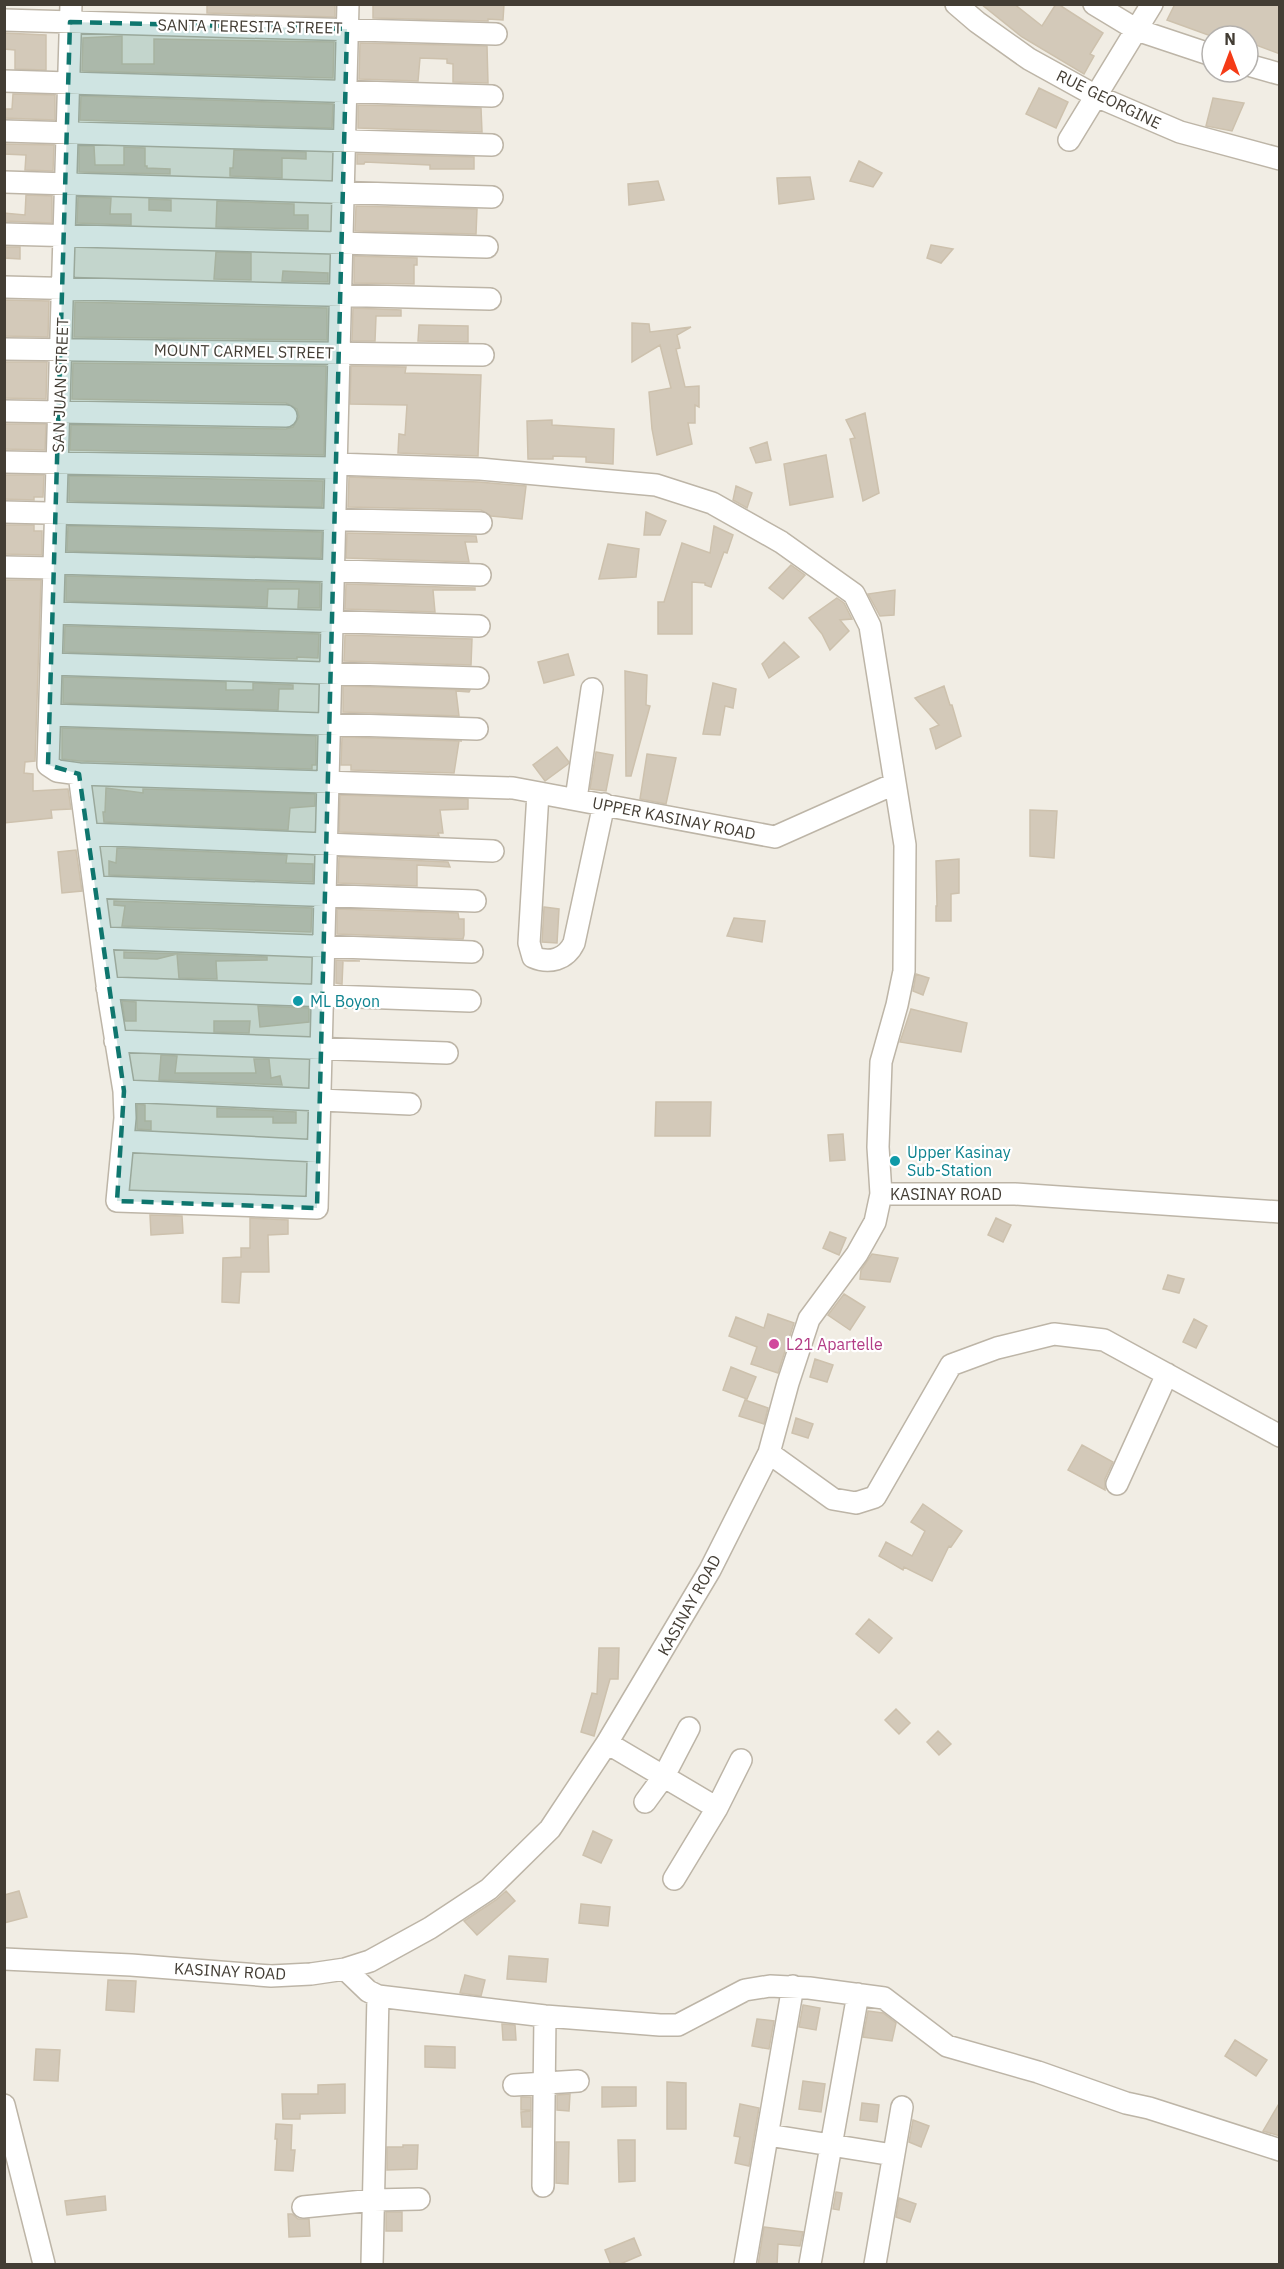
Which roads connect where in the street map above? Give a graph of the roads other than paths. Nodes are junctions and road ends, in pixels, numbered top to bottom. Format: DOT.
graph roads {
  1 [pos="348,4"];
  2 [pos="956,4"];
  3 [pos="1094,4"];
  4 [pos="1152,4"];
  5 [pos="70,13"];
  6 [pos="4,20"];
  7 [pos="347,29"];
  8 [pos="1137,30"];
  9 [pos="496,34"];
  10 [pos="1200,51"];
  11 [pos="1260,68"];
  12 [pos="1280,74"];
  13 [pos="4,81"];
  14 [pos="68,83"];
  15 [pos="345,91"];
  16 [pos="492,96"];
  17 [pos="1096,96"];
  18 [pos="4,132"];
  19 [pos="67,133"];
  20 [pos="1069,140"];
  21 [pos="344,141"];
  22 [pos="492,145"];
  23 [pos="1280,159"];
  24 [pos="4,182"];
  25 [pos="66,184"];
  26 [pos="343,192"];
  27 [pos="492,197"];
  28 [pos="4,234"];
  29 [pos="64,236"];
  30 [pos="341,243"];
  31 [pos="487,248"];
  32 [pos="4,287"];
  33 [pos="63,289"];
  34 [pos="340,295"];
  35 [pos="490,299"];
  36 [pos="4,349"];
  37 [pos="62,349"];
  38 [pos="338,353"];
  39 [pos="483,355"];
  40 [pos="4,411"];
  41 [pos="60,412"];
  42 [pos="286,416"];
  43 [pos="4,462"];
  44 [pos="58,463"];
  45 [pos="335,466"];
  46 [pos="4,512"];
  47 [pos="56,513"];
  48 [pos="333,519"];
  49 [pos="481,523"];
  50 [pos="54,566"];
  51 [pos="4,567"];
  52 [pos="332,571"];
  53 [pos="480,575"];
  54 [pos="53,614"];
  55 [pos="331,622"];
  56 [pos="479,626"];
  57 [pos="51,664"];
  58 [pos="330,673"];
  59 [pos="478,678"];
  60 [pos="592,689"];
  61 [pos="50,715"];
  62 [pos="328,724"];
  63 [pos="477,729"];
  64 [pos="48,765"];
  65 [pos="79,774"];
  66 [pos="327,782"];
  67 [pos="894,784"];
  68 [pos="538,793"];
  69 [pos="576,799"];
  70 [pos="604,804"];
  71 [pos="87,834"];
  72 [pos="326,844"];
  73 [pos="493,851"];
  74 [pos="94,887"];
  75 [pos="324,896"];
  76 [pos="475,901"];
  77 [pos="101,938"];
  78 [pos="323,946"];
  79 [pos="472,952"];
  80 [pos="107,988"];
  81 [pos="322,996"];
  82 [pos="471,1001"];
  83 [pos="115,1041"];
  84 [pos="320,1049"];
  85 [pos="447,1053"];
  86 [pos="124,1091"];
  87 [pos="319,1100"];
  88 [pos="410,1104"];
  89 [pos="123,1142"];
  90 [pos="318,1151"];
  91 [pos="881,1194"];
  92 [pos="1280,1212"];
  93 [pos="1167,1374"];
  94 [pos="1280,1436"];
  95 [pos="769,1453"];
  96 [pos="1117,1484"];
  97 [pos="689,1728"];
  98 [pos="607,1743"];
  99 [pos="741,1760"];
  100 [pos="664,1776"];
  101 [pos="645,1802"];
  102 [pos="717,1808"];
  103 [pos="674,1879"];
  104 [pos="4,1959"];
  105 [pos="345,1969"];
  106 [pos="793,1986"];
  107 [pos="858,1994"];
  108 [pos="378,1996"];
  109 [pos="545,2016"];
  110 [pos="578,2081"];
  111 [pos="545,2084"];
  112 [pos="514,2085"];
  113 [pos="4,2105"];
  114 [pos="902,2107"];
  115 [pos="768,2135"];
  116 [pos="830,2146"];
  117 [pos="1280,2150"];
  118 [pos="893,2155"];
  119 [pos="543,2186"];
  120 [pos="419,2199"];
  121 [pos="374,2200"];
  122 [pos="303,2207"];
  123 [pos="44,2265"];
  124 [pos="372,2265"];
  125 [pos="745,2265"];
  126 [pos="810,2265"];
  127 [pos="875,2265"];
  1 -- 7 [label="street"];
  2 -- 17 [label="street, RUE GEORGINE"];
  3 -- 8 [label="street"];
  4 -- 8 [label="street"];
  5 -- 6 [label="street, SANTA TERESITA STREET"];
  5 -- 7 [label="street, SANTA TERESITA STREET"];
  5 -- 14 [label="street, SAN JUAN STREET"];
  7 -- 9 [label="street, SANTA TERESITA STREET"];
  7 -- 15 [label="street"];
  8 -- 10 [label="street"];
  8 -- 17 [label="street"];
  11 -- 12 [label="street"];
  13 -- 14 [label="street"];
  14 -- 15 [label="street"];
  14 -- 19 [label="street, SAN JUAN STREET"];
  15 -- 16 [label="street"];
  15 -- 21 [label="street"];
  17 -- 20 [label="street"];
  17 -- 23 [label="street, RUE GEORGINE"];
  18 -- 19 [label="street"];
  19 -- 21 [label="street"];
  19 -- 25 [label="street, SAN JUAN STREET"];
  21 -- 22 [label="street"];
  21 -- 26 [label="street"];
  24 -- 25 [label="street"];
  25 -- 26 [label="street"];
  25 -- 29 [label="street, SAN JUAN STREET"];
  26 -- 27 [label="street"];
  26 -- 30 [label="street"];
  28 -- 29 [label="street"];
  29 -- 30 [label="street"];
  29 -- 33 [label="street, SAN JUAN STREET"];
  30 -- 31 [label="street"];
  30 -- 34 [label="street"];
  32 -- 33 [label="street"];
  33 -- 34 [label="street"];
  33 -- 37 [label="street, SAN JUAN STREET"];
  34 -- 35 [label="street"];
  34 -- 38 [label="street"];
  36 -- 37 [label="street, MOUNT CARMEL STREET"];
  37 -- 38 [label="street, MOUNT CARMEL STREET"];
  37 -- 41 [label="street, SAN JUAN STREET"];
  38 -- 39 [label="street, MOUNT CARMEL STREET"];
  38 -- 45 [label="street"];
  40 -- 41 [label="street"];
  41 -- 42 [label="street"];
  41 -- 44 [label="street, SAN JUAN STREET"];
  43 -- 44 [label="street"];
  44 -- 45 [label="street"];
  44 -- 47 [label="street, SAN JUAN STREET"];
  45 -- 48 [label="street"];
  45 -- 67 [label="street"];
  46 -- 47 [label="street"];
  47 -- 48 [label="street"];
  47 -- 50 [label="street, SAN JUAN STREET"];
  48 -- 49 [label="street"];
  48 -- 52 [label="street"];
  50 -- 51 [label="street"];
  50 -- 52 [label="street"];
  50 -- 54 [label="street, SAN JUAN STREET"];
  52 -- 53 [label="street"];
  52 -- 55 [label="street"];
  54 -- 55 [label="street"];
  54 -- 57 [label="street, SAN JUAN STREET"];
  55 -- 56 [label="street"];
  55 -- 58 [label="street"];
  57 -- 58 [label="street"];
  57 -- 61 [label="street, SAN JUAN STREET"];
  58 -- 59 [label="street"];
  58 -- 62 [label="street"];
  60 -- 69 [label="street"];
  61 -- 62 [label="street"];
  61 -- 64 [label="street, SAN JUAN STREET"];
  62 -- 63 [label="street"];
  62 -- 66 [label="street"];
  64 -- 65 [label="street, UPPER KASINAY ROAD"];
  65 -- 66 [label="street, UPPER KASINAY ROAD"];
  65 -- 71 [label="street"];
  66 -- 68 [label="street, UPPER KASINAY ROAD"];
  66 -- 72 [label="street"];
  67 -- 70 [label="street, UPPER KASINAY ROAD"];
  67 -- 91 [label="street"];
  68 -- 69 [label="street, UPPER KASINAY ROAD"];
  68 -- 70 [label="street"];
  69 -- 70 [label="street, UPPER KASINAY ROAD"];
  71 -- 72 [label="street"];
  71 -- 74 [label="street"];
  72 -- 73 [label="street"];
  72 -- 75 [label="street"];
  74 -- 75 [label="street"];
  74 -- 77 [label="street"];
  75 -- 76 [label="street"];
  75 -- 78 [label="street"];
  77 -- 78 [label="street"];
  77 -- 80 [label="street"];
  78 -- 79 [label="street"];
  78 -- 81 [label="street"];
  80 -- 81 [label="street"];
  80 -- 83 [label="street"];
  81 -- 82 [label="street"];
  81 -- 84 [label="street"];
  83 -- 84 [label="street"];
  83 -- 86 [label="street"];
  84 -- 85 [label="street"];
  84 -- 87 [label="street"];
  86 -- 87 [label="street"];
  86 -- 89 [label="street"];
  87 -- 88 [label="street"];
  87 -- 90 [label="street"];
  89 -- 90 [label="street"];
  89 -- 90 [label="street"];
  91 -- 92 [label="street, KASINAY ROAD"];
  91 -- 95 [label="street, KASINAY ROAD"];
  93 -- 94 [label="street"];
  93 -- 95 [label="street"];
  93 -- 96 [label="street"];
  95 -- 98 [label="street, KASINAY ROAD"];
  97 -- 100 [label="street"];
  98 -- 100 [label="street"];
  98 -- 105 [label="street, KASINAY ROAD"];
  99 -- 102 [label="street"];
  100 -- 101 [label="street"];
  100 -- 102 [label="street"];
  102 -- 103 [label="street"];
  104 -- 105 [label="street, KASINAY ROAD"];
  105 -- 108 [label="street"];
  106 -- 107 [label="street"];
  106 -- 109 [label="street"];
  106 -- 115 [label="street"];
  107 -- 116 [label="street"];
  107 -- 117 [label="street"];
  108 -- 109 [label="street"];
  108 -- 121 [label="street"];
  109 -- 111 [label="street"];
  110 -- 111 [label="street"];
  111 -- 112 [label="street"];
  111 -- 119 [label="street"];
  113 -- 123 [label="street"];
  114 -- 118 [label="street"];
  115 -- 116 [label="street"];
  115 -- 125 [label="street"];
  116 -- 118 [label="street"];
  116 -- 126 [label="street"];
  118 -- 127 [label="street"];
  120 -- 121 [label="street"];
  121 -- 122 [label="street"];
  121 -- 124 [label="street"];
}
